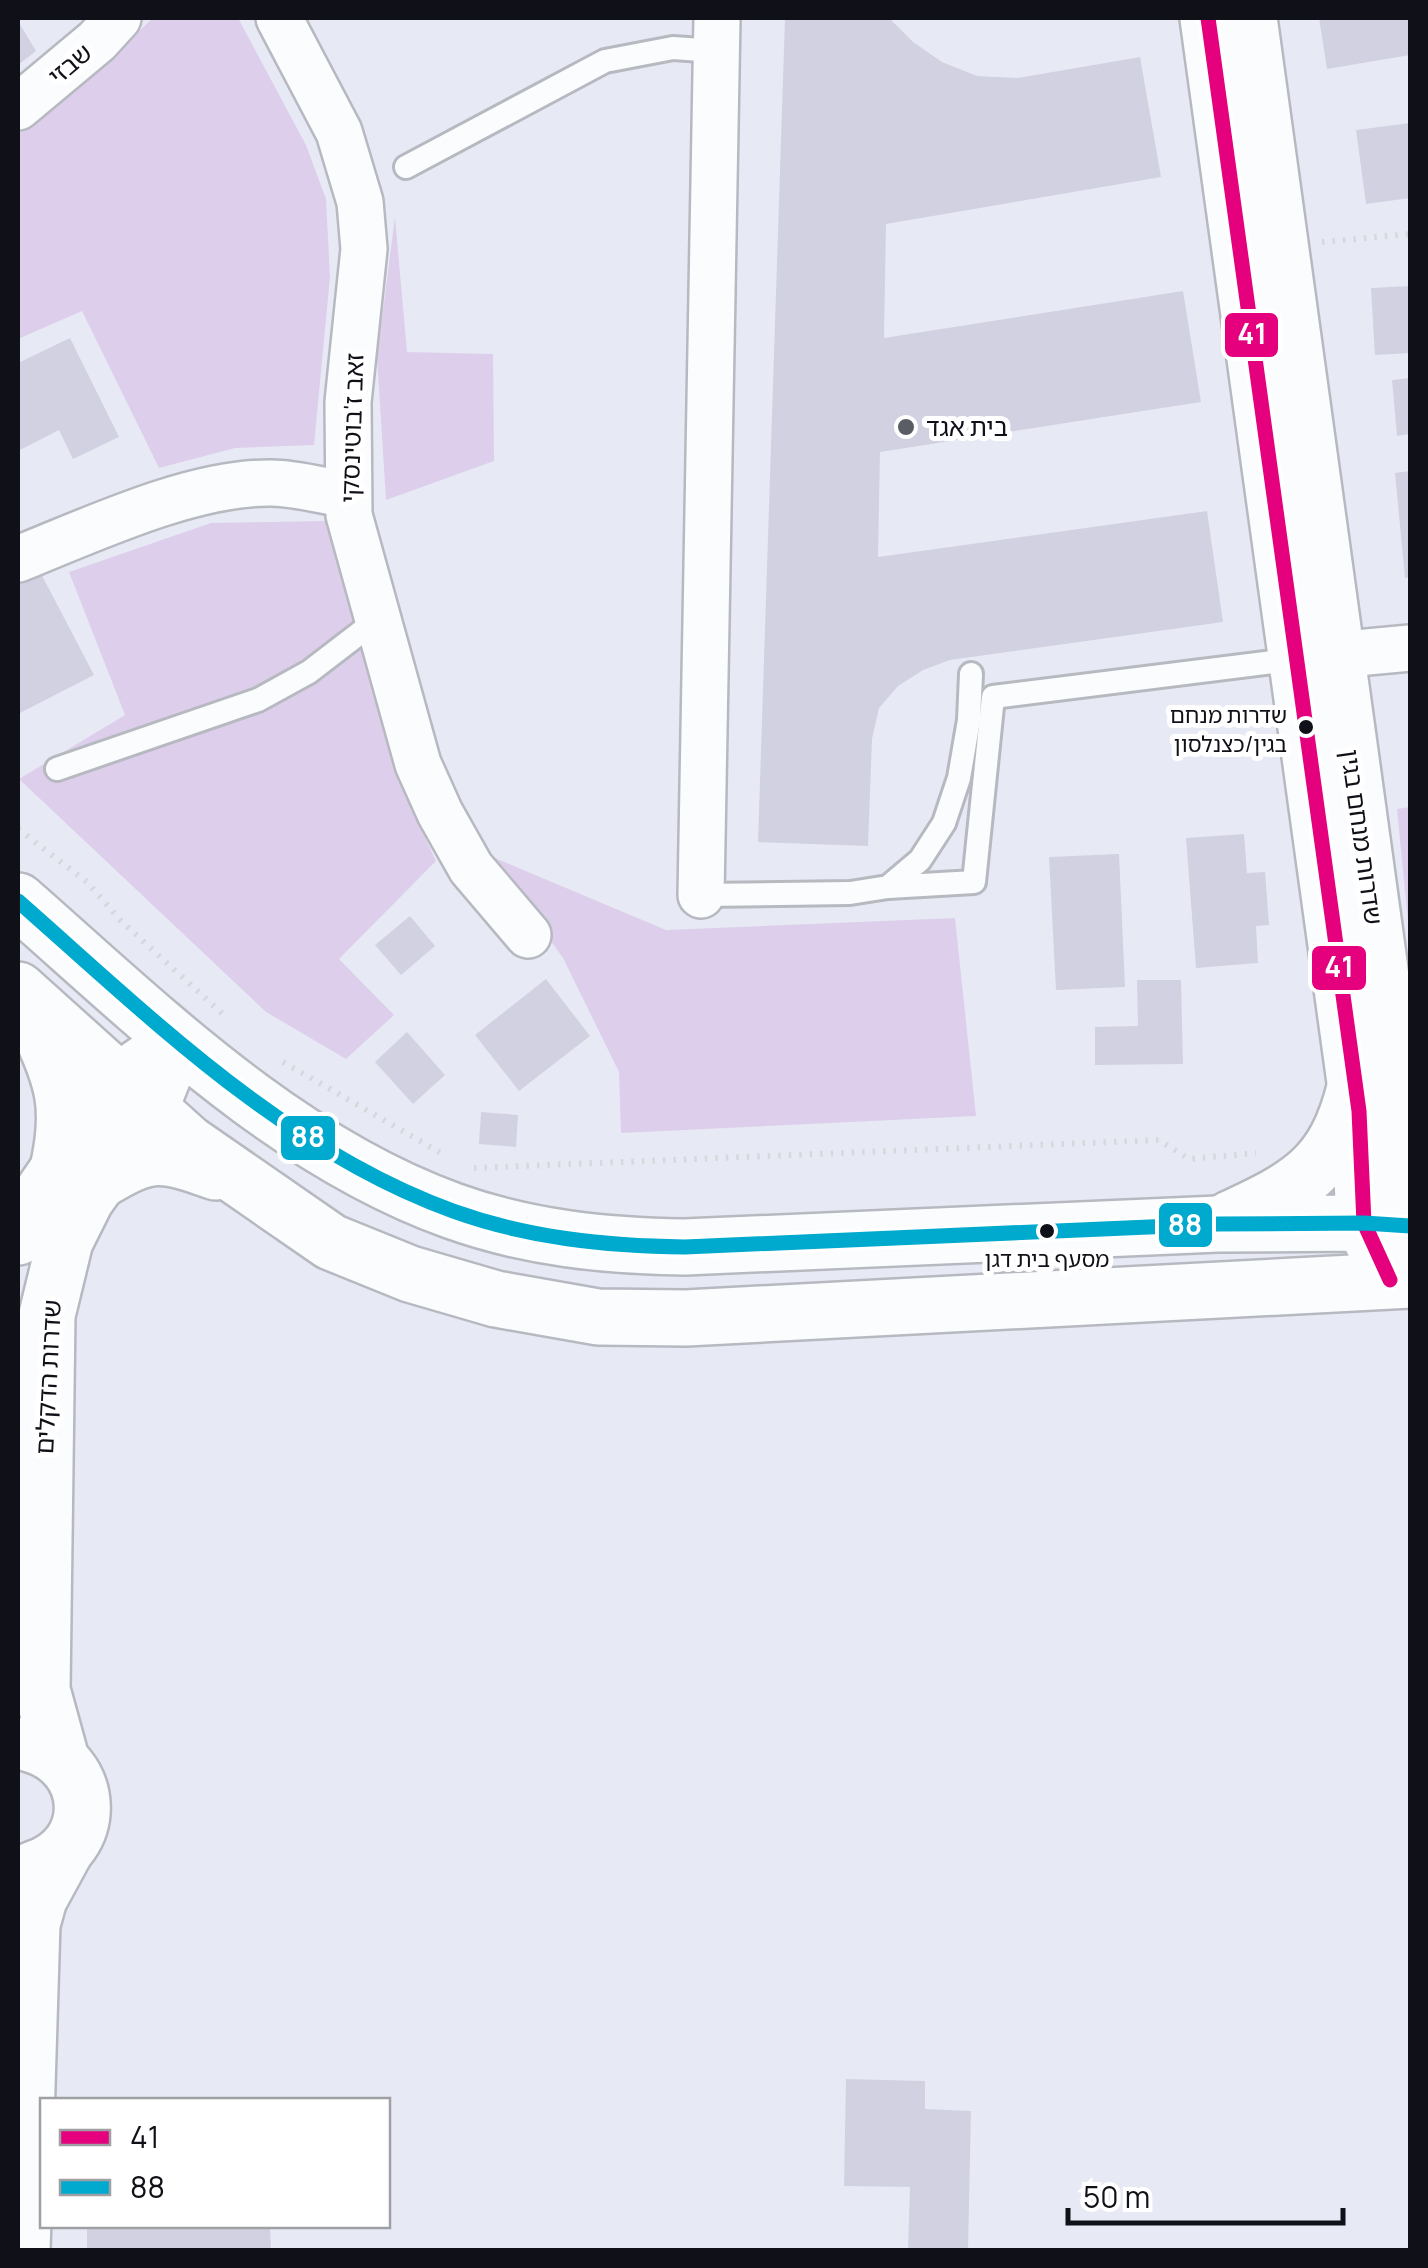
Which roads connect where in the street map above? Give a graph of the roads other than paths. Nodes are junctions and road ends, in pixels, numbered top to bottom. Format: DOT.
graph roads {
  1 [pos="118,18"];
  2 [pos="279,18"];
  3 [pos="1208,18"];
  4 [pos="1249,18"];
  5 [pos="716,34"];
  6 [pos="18,106"];
  7 [pos="406,167"];
  8 [pos="348,495"];
  9 [pos="18,559"];
  10 [pos="378,619"];
  11 [pos="1410,648"];
  12 [pos="1317,655"];
  13 [pos="971,674"];
  14 [pos="57,769"];
  15 [pos="888,887"];
  16 [pos="701,895"];
  17 [pos="18,900"];
  18 [pos="528,935"];
  19 [pos="22,994"];
  20 [pos="177,1041"];
  21 [pos="134,1095"];
  22 [pos="1388,1110"];
  23 [pos="78,1176"];
  24 [pos="239,1180"];
  25 [pos="1218,1224"];
  26 [pos="18,1237"];
  27 [pos="1396,1247"];
  28 [pos="39,1751"];
  29 [pos="40,1862"];
  30 [pos="22,2250"];
  1 -- 6 [label="street, שבזי"];
  2 -- 8 [label="street, זאב ז'בוטינסקי"];
  3 -- 12 [label="main road, שדרות מנחם בגין"];
  4 -- 12 [label="main road, שדרות מנחם בגין"];
  5 -- 7 [label="lane"];
  5 -- 16 [label="street"];
  8 -- 9 [label="street"];
  8 -- 10 [label="street, זאב ז'בוטינסקי"];
  10 -- 14 [label="lane"];
  10 -- 18 [label="street, זאב ז'בוטינסקי"];
  11 -- 12 [label="street"];
  12 -- 15 [label="lane"];
  12 -- 22 [label="main road, שדרות מנחם בגין"];
  13 -- 15 [label="lane"];
  15 -- 16 [label="lane"];
  17 -- 20 [label="main road"];
  19 -- 21 [label="main road"];
  19 -- 23 [label="main road"];
  20 -- 21 [label="main road, שדרות הדקלים"];
  20 -- 25 [label="main road"];
  21 -- 23 [label="main road, שדרות הדקלים"];
  21 -- 24 [label="main road"];
  22 -- 25 [label="main road"];
  22 -- 27 [label="main road, שדרות מנחם בגין"];
  23 -- 24 [label="main road"];
  23 -- 26 [label="main road, שדרות הדקלים"];
  23 -- 28 [label="main road, שדרות הדקלים"];
  24 -- 27 [label="main road"];
  25 -- 27 [label="main road"];
  28 -- 29 [label="main road, שדרות הדקלים"];
  29 -- 30 [label="main road"];
}
